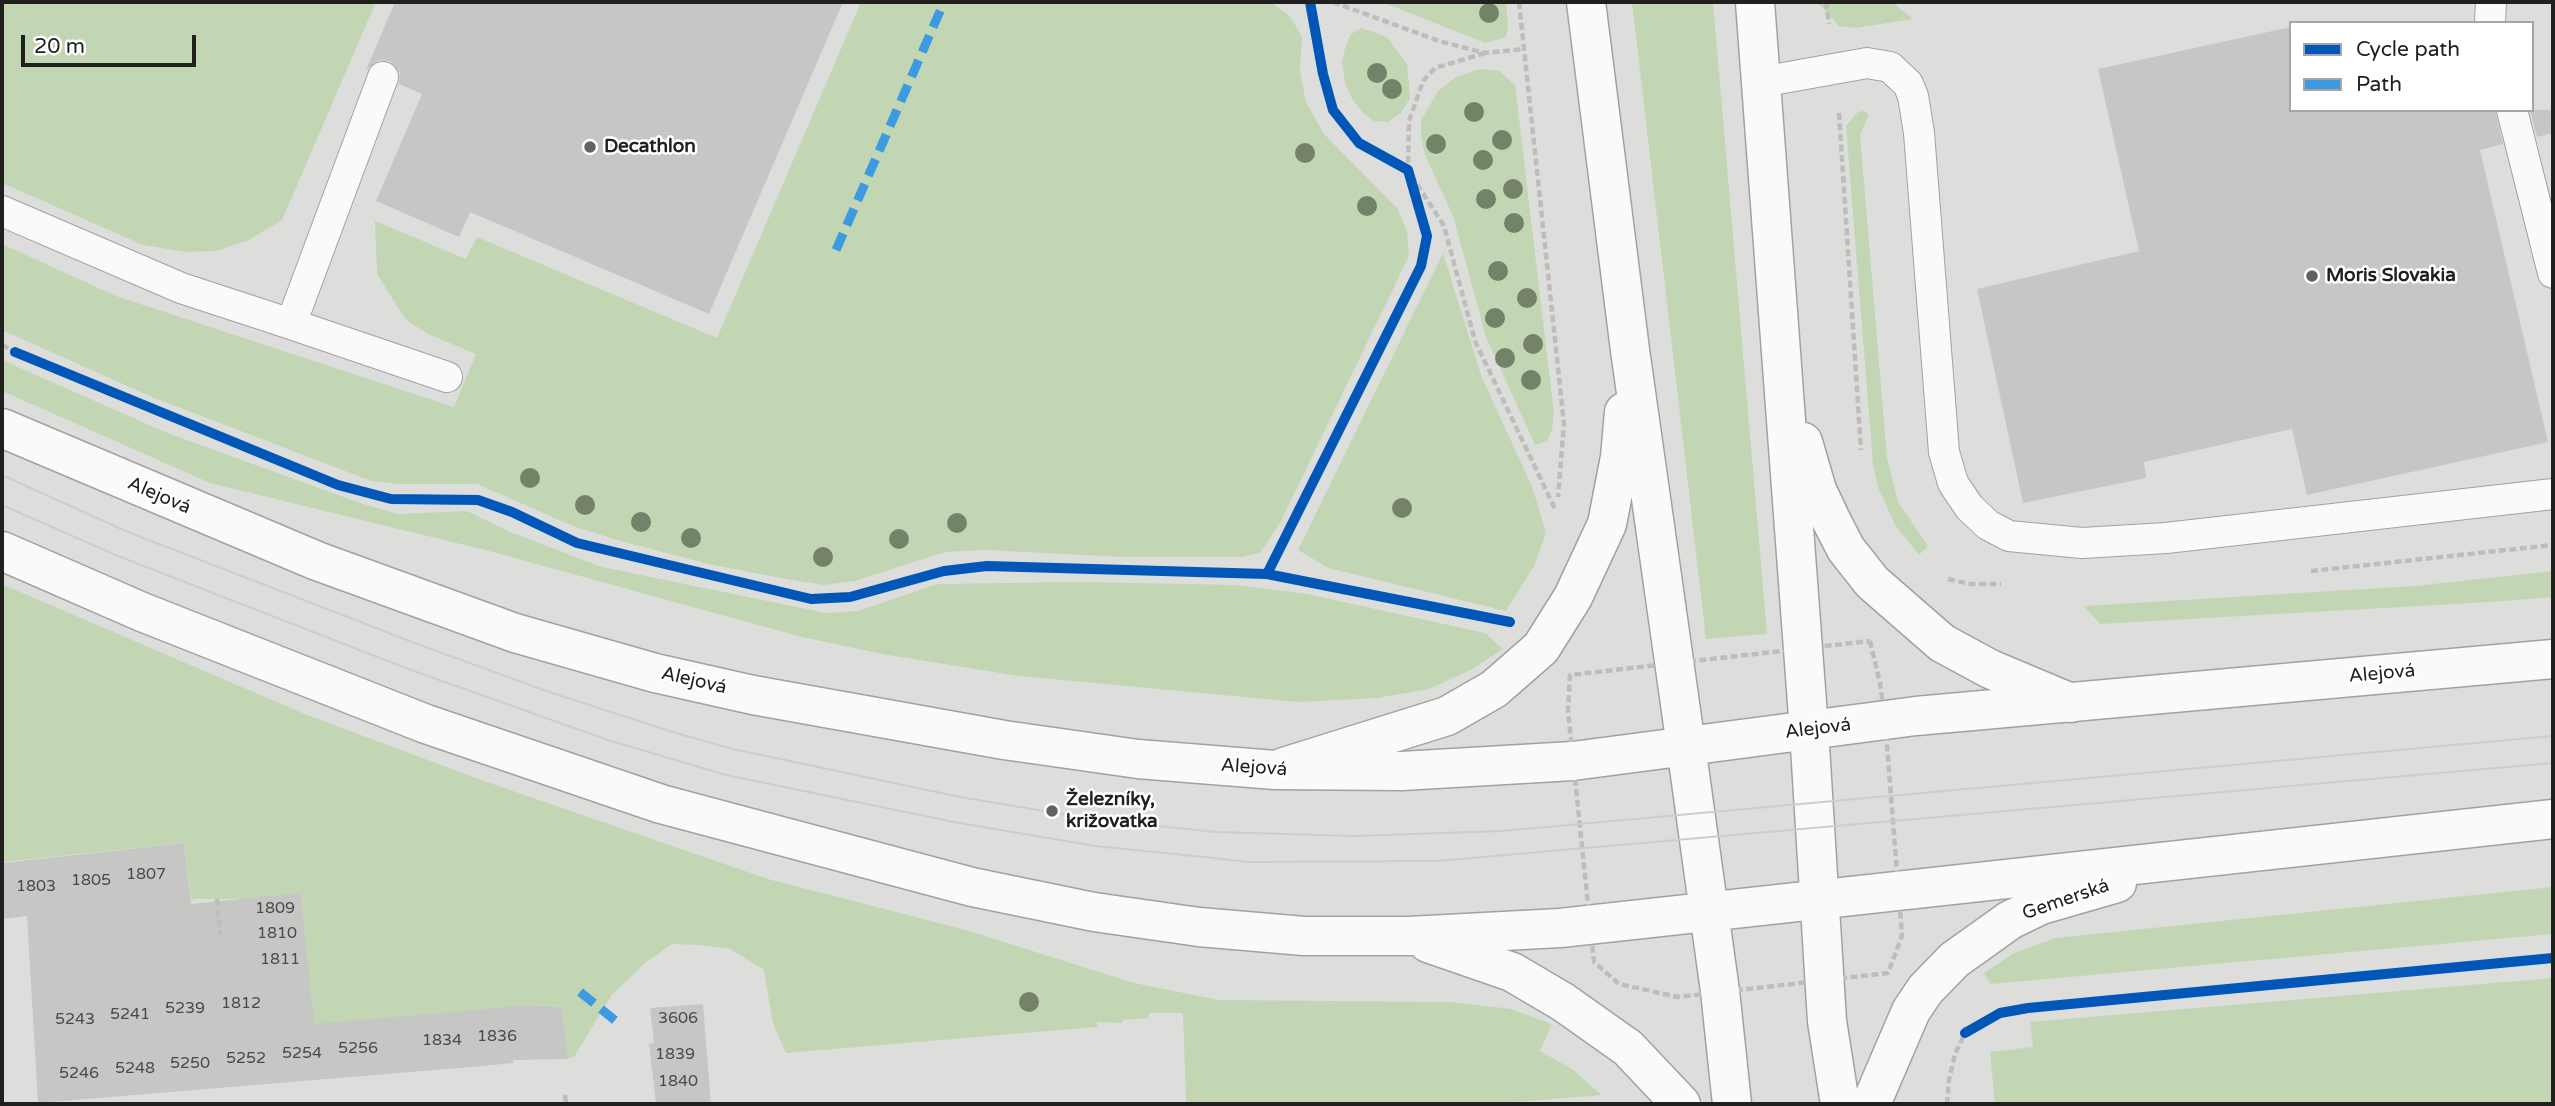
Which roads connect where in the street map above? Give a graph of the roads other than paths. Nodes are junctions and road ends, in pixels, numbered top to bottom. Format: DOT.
graph roads {
  1 [pos="1586,2"];
  2 [pos="1755,2"];
  3 [pos="2491,2"];
  4 [pos="2490,21"];
  5 [pos="383,77"];
  6 [pos="1761,82"];
  7 [pos="2513,112"];
  8 [pos="2,211"];
  9 [pos="2553,273"];
  10 [pos="291,324"];
  11 [pos="1630,351"];
  12 [pos="1782,362"];
  13 [pos="447,377"];
  14 [pos="2,428"];
  15 [pos="2553,494"];
  16 [pos="2,551"];
  17 [pos="2553,659"];
  18 [pos="2071,703"];
  19 [pos="1809,730"];
  20 [pos="1686,746"];
  21 [pos="1275,770"];
  22 [pos="2553,819"];
  23 [pos="2273,849"];
  24 [pos="1820,898"];
  25 [pos="1709,911"];
  26 [pos="1409,936"];
  27 [pos="1681,1104"];
  28 [pos="1731,1104"];
  29 [pos="1840,1104"];
  30 [pos="1871,1104"];
  1 -- 11 [label="street"];
  2 -- 6 [label="street"];
  3 -- 4 [label="lane"];
  5 -- 10 [label="lane"];
  6 -- 12 [label="street"];
  6 -- 15 [label="lane"];
  7 -- 9 [label="lane"];
  8 -- 10 [label="lane"];
  10 -- 13 [label="lane"];
  11 -- 20 [label="street"];
  11 -- 21 [label="street"];
  12 -- 18 [label="street"];
  12 -- 19 [label="street"];
  14 -- 21 [label="street, Alejová"];
  16 -- 26 [label="street"];
  17 -- 18 [label="street, Alejová"];
  18 -- 19 [label="street, Alejová"];
  19 -- 20 [label="street, Alejová"];
  19 -- 24 [label="street"];
  20 -- 21 [label="street, Alejová"];
  20 -- 25 [label="street"];
  22 -- 23 [label="street"];
  23 -- 24 [label="street"];
  23 -- 30 [label="street, Gemerská"];
  24 -- 25 [label="street"];
  24 -- 29 [label="street"];
  25 -- 26 [label="street"];
  25 -- 28 [label="street"];
  26 -- 27 [label="street"];
}
